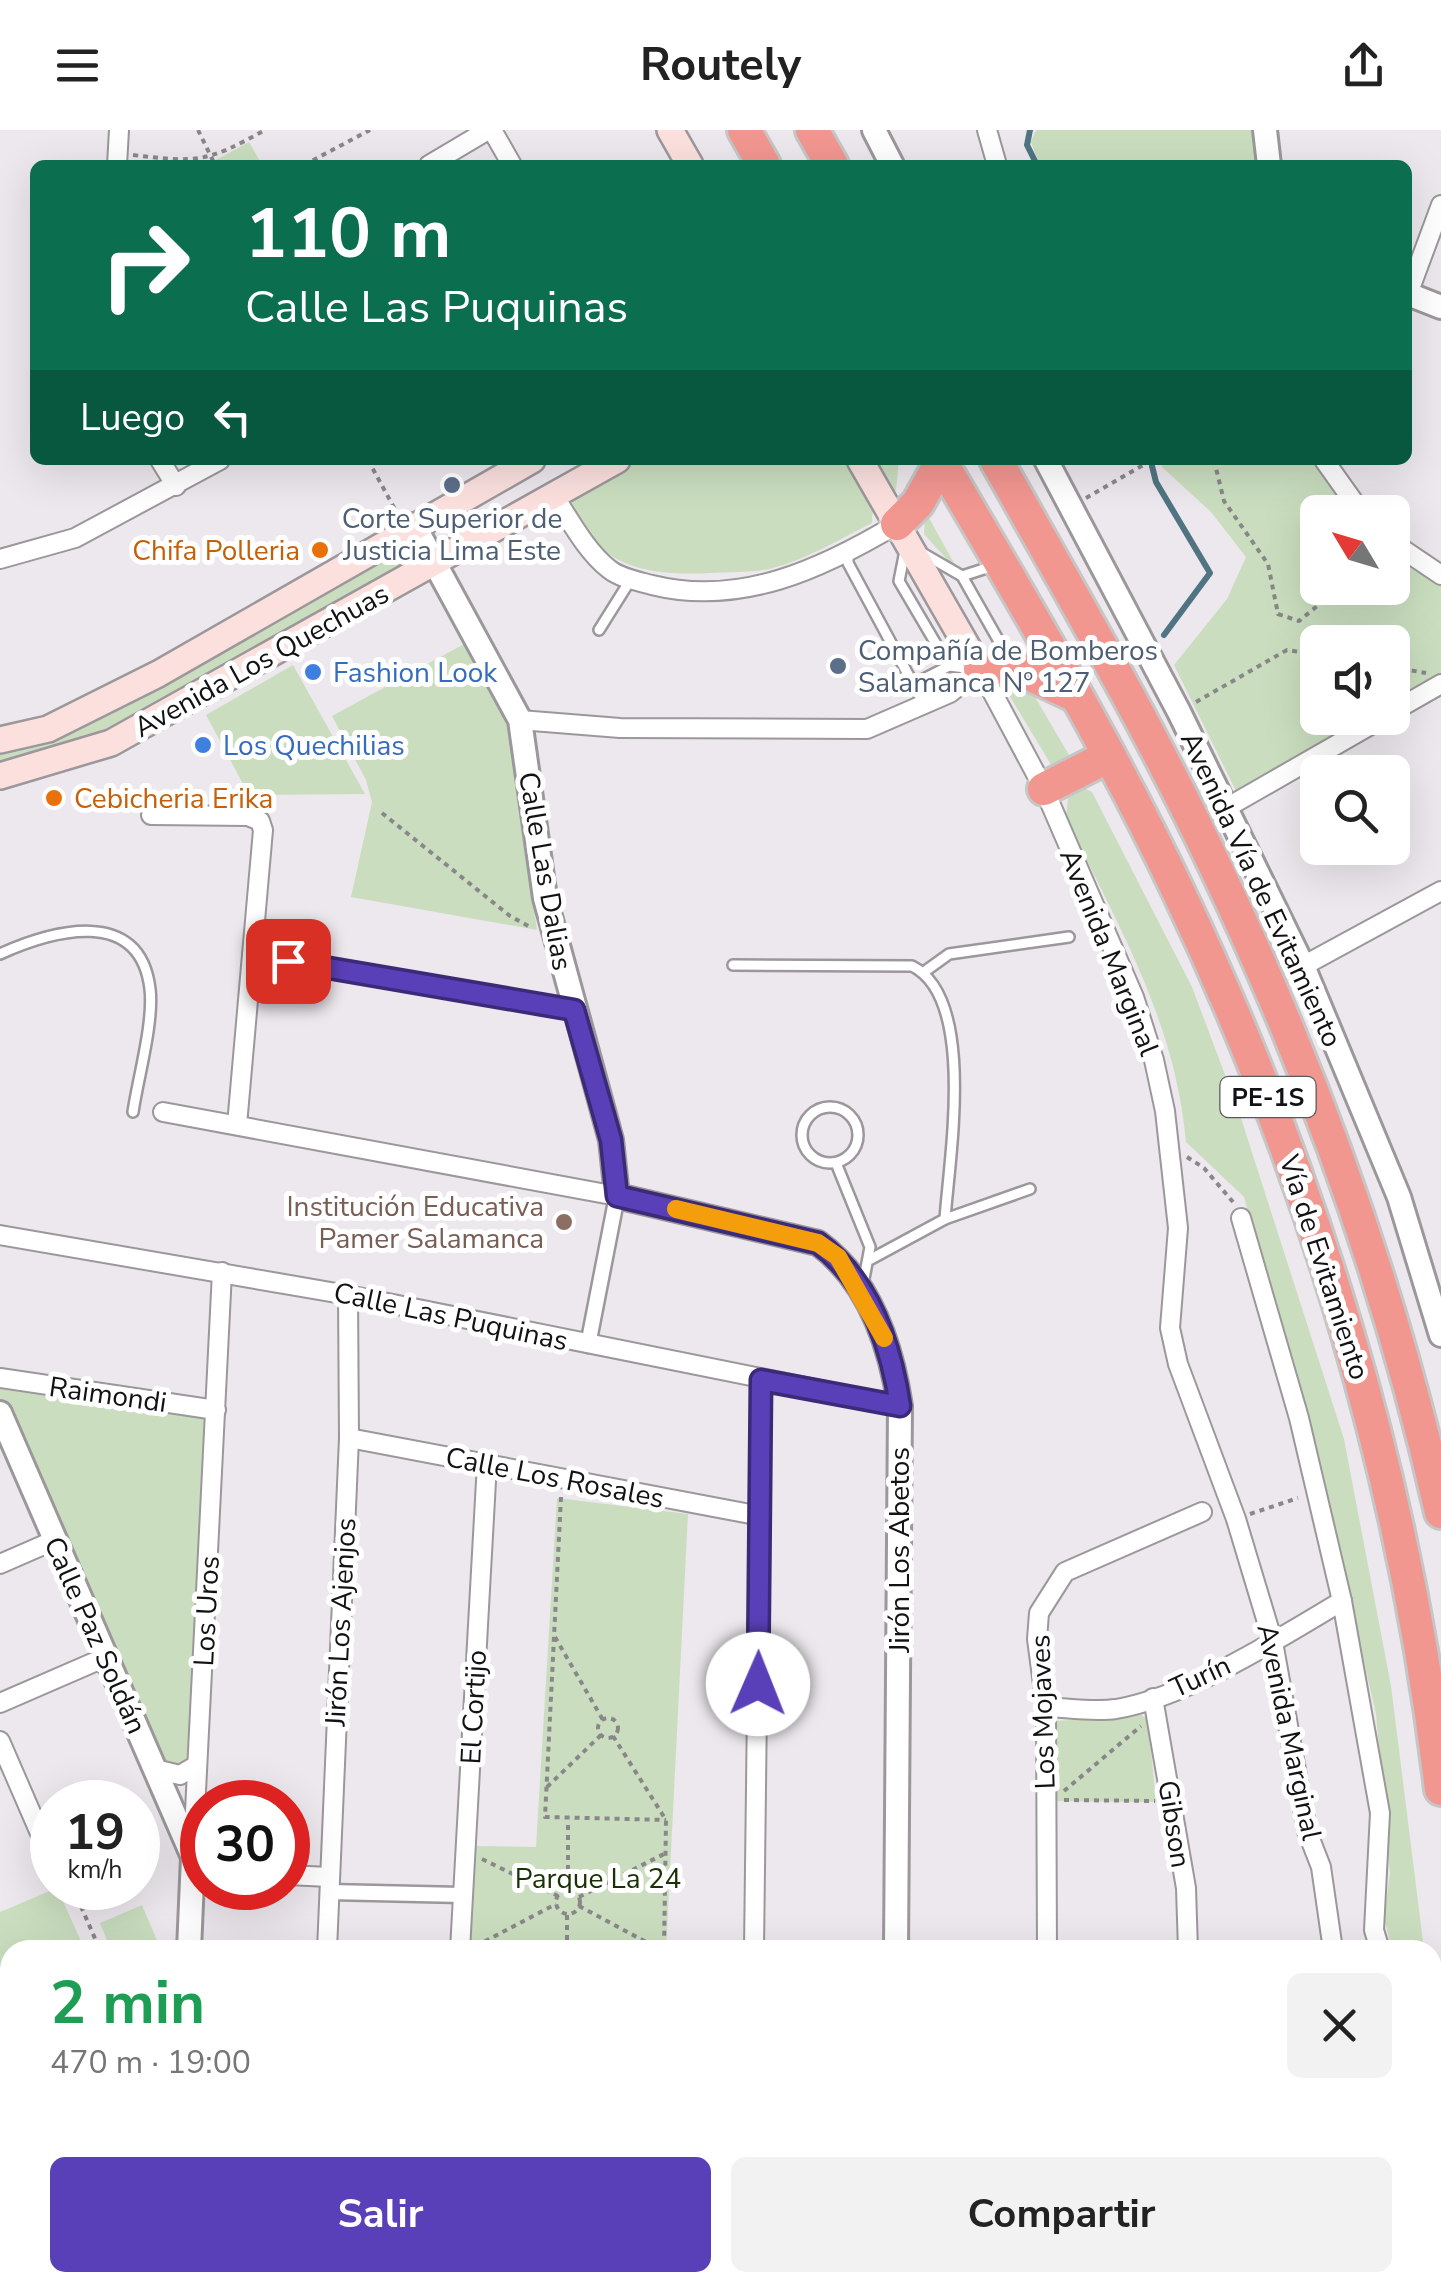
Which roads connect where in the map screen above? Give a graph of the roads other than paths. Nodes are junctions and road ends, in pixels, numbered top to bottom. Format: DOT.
graph roads {
  1 [pos="120,130"];
  2 [pos="490,130"];
  3 [pos="670,130"];
  4 [pos="744,130"];
  5 [pos="812,130"];
  6 [pos="874,130"];
  7 [pos="987,130"];
  8 [pos="1266,130"];
  9 [pos="118,159"];
  10 [pos="438,160"];
  11 [pos="509,160"];
  12 [pos="687,160"];
  13 [pos="761,160"];
  14 [pos="829,160"];
  15 [pos="889,160"];
  16 [pos="995,160"];
  17 [pos="1268,160"];
  18 [pos="1441,206"];
  19 [pos="1412,283"];
  20 [pos="1412,296"];
  21 [pos="1441,307"];
  22 [pos="163,465"];
  23 [pos="212,465"];
  24 [pos="523,465"];
  25 [pos="608,465"];
  26 [pos="863,465"];
  27 [pos="938,465"];
  28 [pos="942,465"];
  29 [pos="999,465"];
  30 [pos="1048,465"];
  31 [pos="1328,465"];
  32 [pos="176,486"];
  33 [pos="1349,495"];
  34 [pos="554,496"];
  35 [pos="410,528"];
  36 [pos="902,534"];
  37 [pos="848,554"];
  38 [pos="1410,554"];
  39 [pos="0,558"];
  40 [pos="436,564"];
  41 [pos="1000,564"];
  42 [pos="1441,575"];
  43 [pos="962,576"];
  44 [pos="630,580"];
  45 [pos="599,630"];
  46 [pos="980,667"];
  47 [pos="914,684"];
  48 [pos="1441,684"];
  49 [pos="1076,696"];
  50 [pos="1410,702"];
  51 [pos="926,706"];
  52 [pos="520,720"];
  53 [pos="1353,735"];
  54 [pos="0,740"];
  55 [pos="1109,756"];
  56 [pos="0,776"];
  57 [pos="1044,790"];
  58 [pos="1226,808"];
  59 [pos="151,815"];
  60 [pos="1441,890"];
  61 [pos="1069,937"];
  62 [pos="0,954"];
  63 [pos="252,955"];
  64 [pos="733,965"];
  65 [pos="1304,966"];
  66 [pos="924,972"];
  67 [pos="574,1010"];
  68 [pos="132,1112"];
  69 [pos="163,1112"];
  70 [pos="237,1125"];
  71 [pos="836,1164"];
  72 [pos="1030,1188"];
  73 [pos="617,1196"];
  74 [pos="1240,1218"];
  75 [pos="945,1219"];
  76 [pos="0,1235"];
  77 [pos="872,1259"];
  78 [pos="222,1272"];
  79 [pos="860,1292"];
  80 [pos="348,1295"];
  81 [pos="1440,1328"];
  82 [pos="588,1344"];
  83 [pos="0,1378"];
  84 [pos="761,1380"];
  85 [pos="900,1406"];
  86 [pos="216,1410"];
  87 [pos="0,1414"];
  88 [pos="349,1438"];
  89 [pos="487,1464"];
  90 [pos="1202,1512"];
  91 [pos="1441,1512"];
  92 [pos="761,1516"];
  93 [pos="55,1540"];
  94 [pos="0,1564"];
  95 [pos="1342,1602"];
  96 [pos="1273,1642"];
  97 [pos="106,1657"];
  98 [pos="1153,1698"];
  99 [pos="0,1703"];
  100 [pos="1046,1707"];
  101 [pos="0,1741"];
  102 [pos="198,1765"];
  103 [pos="155,1770"];
  104 [pos="198,1780"];
  105 [pos="1441,1789"];
  106 [pos="30,1811"];
  107 [pos="180,1829"];
  108 [pos="310,1880"];
  109 [pos="329,1885"];
  110 [pos="462,1895"];
  111 [pos="193,1910"];
  112 [pos="191,1940"];
  113 [pos="327,1940"];
  114 [pos="460,1940"];
  115 [pos="754,1940"];
  116 [pos="896,1940"];
  117 [pos="1046,1940"];
  118 [pos="1188,1940"];
  119 [pos="1332,1940"];
  120 [pos="1377,1940"];
  1 -- 9 [label="street"];
  2 -- 10 [label="street"];
  2 -- 11 [label="street"];
  3 -- 12 [label="main road"];
  4 -- 13 [label="highway"];
  5 -- 14 [label="highway"];
  6 -- 15 [label="street"];
  7 -- 16 [label="street"];
  8 -- 17 [label="street"];
  18 -- 19 [label="street"];
  20 -- 21 [label="street"];
  22 -- 32 [label="street"];
  23 -- 32 [label="street"];
  24 -- 35 [label="main road, Avenida Los Quechuas"];
  25 -- 34 [label="main road, Avenida Los Quechuas"];
  26 -- 36 [label="main road, Avenida Marginal"];
  27 -- 36 [label="highway"];
  28 -- 41 [label="highway, Vía de Evitamiento / PE-1S"];
  29 -- 91 [label="highway, Vía de Evitamiento / PE-1S"];
  30 -- 58 [label="street, Avenida Vía de Evitamiento"];
  31 -- 33 [label="street"];
  32 -- 39 [label="street"];
  34 -- 40 [label="main road, Avenida Los Quechuas"];
  34 -- 44 [label="street"];
  35 -- 40 [label="street, Calle Las Dalias"];
  35 -- 54 [label="main road, Avenida Los Quechuas"];
  36 -- 37 [label="street"];
  36 -- 43 [label="lane"];
  36 -- 46 [label="main road, Avenida Marginal"];
  37 -- 44 [label="street"];
  37 -- 47 [label="lane"];
  38 -- 42 [label="street"];
  40 -- 52 [label="street, Calle Las Dalias"];
  40 -- 56 [label="main road, Avenida Los Quechuas"];
  41 -- 43 [label="lane"];
  41 -- 49 [label="highway, Vía de Evitamiento / PE-1S"];
  43 -- 46 [label="lane"];
  44 -- 45 [label="lane"];
  46 -- 47 [label="lane"];
  46 -- 49 [label="highway"];
  46 -- 51 [label="street"];
  46 -- 57 [label="street, Avenida Marginal"];
  47 -- 51 [label="lane"];
  48 -- 50 [label="street"];
  49 -- 55 [label="highway, Vía de Evitamiento / PE-1S"];
  51 -- 52 [label="street"];
  52 -- 67 [label="street, Calle Las Dalias"];
  53 -- 58 [label="street"];
  55 -- 57 [label="highway"];
  55 -- 105 [label="highway, Vía de Evitamiento / PE-1S"];
  57 -- 96 [label="street, Avenida Marginal"];
  58 -- 65 [label="street, Avenida Vía de Evitamiento"];
  59 -- 63 [label="street"];
  60 -- 65 [label="street"];
  61 -- 66 [label="lane"];
  62 -- 68 [label="lane"];
  63 -- 67 [label="street"];
  63 -- 70 [label="street"];
  64 -- 66 [label="lane"];
  65 -- 81 [label="street, Avenida Vía de Evitamiento"];
  66 -- 75 [label="lane"];
  67 -- 73 [label="street, Calle Las Dalias"];
  69 -- 70 [label="street, Jirón Los Abetos"];
  70 -- 73 [label="street, Jirón Los Abetos"];
  71 -- 71 [label="lane"];
  71 -- 77 [label="lane"];
  72 -- 75 [label="lane"];
  73 -- 79 [label="street, Jirón Los Abetos"];
  73 -- 82 [label="street"];
  74 -- 95 [label="street"];
  75 -- 77 [label="lane"];
  76 -- 78 [label="street, Calle Las Puquinas"];
  77 -- 79 [label="lane"];
  78 -- 80 [label="street, Calle Las Puquinas"];
  78 -- 86 [label="street, Los Uros"];
  79 -- 85 [label="street, Jirón Los Abetos"];
  80 -- 82 [label="street, Calle Las Puquinas"];
  80 -- 88 [label="street, Jirón Los Ajenjos"];
  82 -- 84 [label="street, Calle Las Puquinas"];
  83 -- 86 [label="street, Raimondi"];
  84 -- 85 [label="street, Calle Las Puquinas"];
  84 -- 92 [label="street"];
  85 -- 116 [label="street, Jirón Los Abetos"];
  86 -- 102 [label="street, Los Uros"];
  87 -- 93 [label="street, Calle Paz Soldán"];
  88 -- 89 [label="street, Calle Los Rosales"];
  88 -- 109 [label="street, Jirón Los Ajenjos"];
  89 -- 92 [label="street, Calle Los Rosales"];
  89 -- 110 [label="street, El Cortijo"];
  90 -- 100 [label="street, Los Mojaves"];
  92 -- 115 [label="street"];
  93 -- 94 [label="street"];
  93 -- 97 [label="street, Calle Paz Soldán"];
  95 -- 96 [label="street, Turín"];
  95 -- 120 [label="street"];
  96 -- 98 [label="street, Turín"];
  96 -- 119 [label="street, Avenida Marginal"];
  97 -- 99 [label="street"];
  97 -- 103 [label="street, Calle Paz Soldán"];
  98 -- 100 [label="street, Turín"];
  98 -- 118 [label="street, Gibson"];
  100 -- 117 [label="street, Los Mojaves"];
  101 -- 106 [label="street"];
  102 -- 103 [label="street"];
  102 -- 104 [label="street, Los Uros"];
  103 -- 107 [label="street, Calle Paz Soldán"];
  108 -- 109 [label="street"];
  109 -- 110 [label="street"];
  109 -- 113 [label="street, Jirón Los Ajenjos"];
  110 -- 114 [label="street, El Cortijo"];
  111 -- 112 [label="street, Los Uros"];
}
